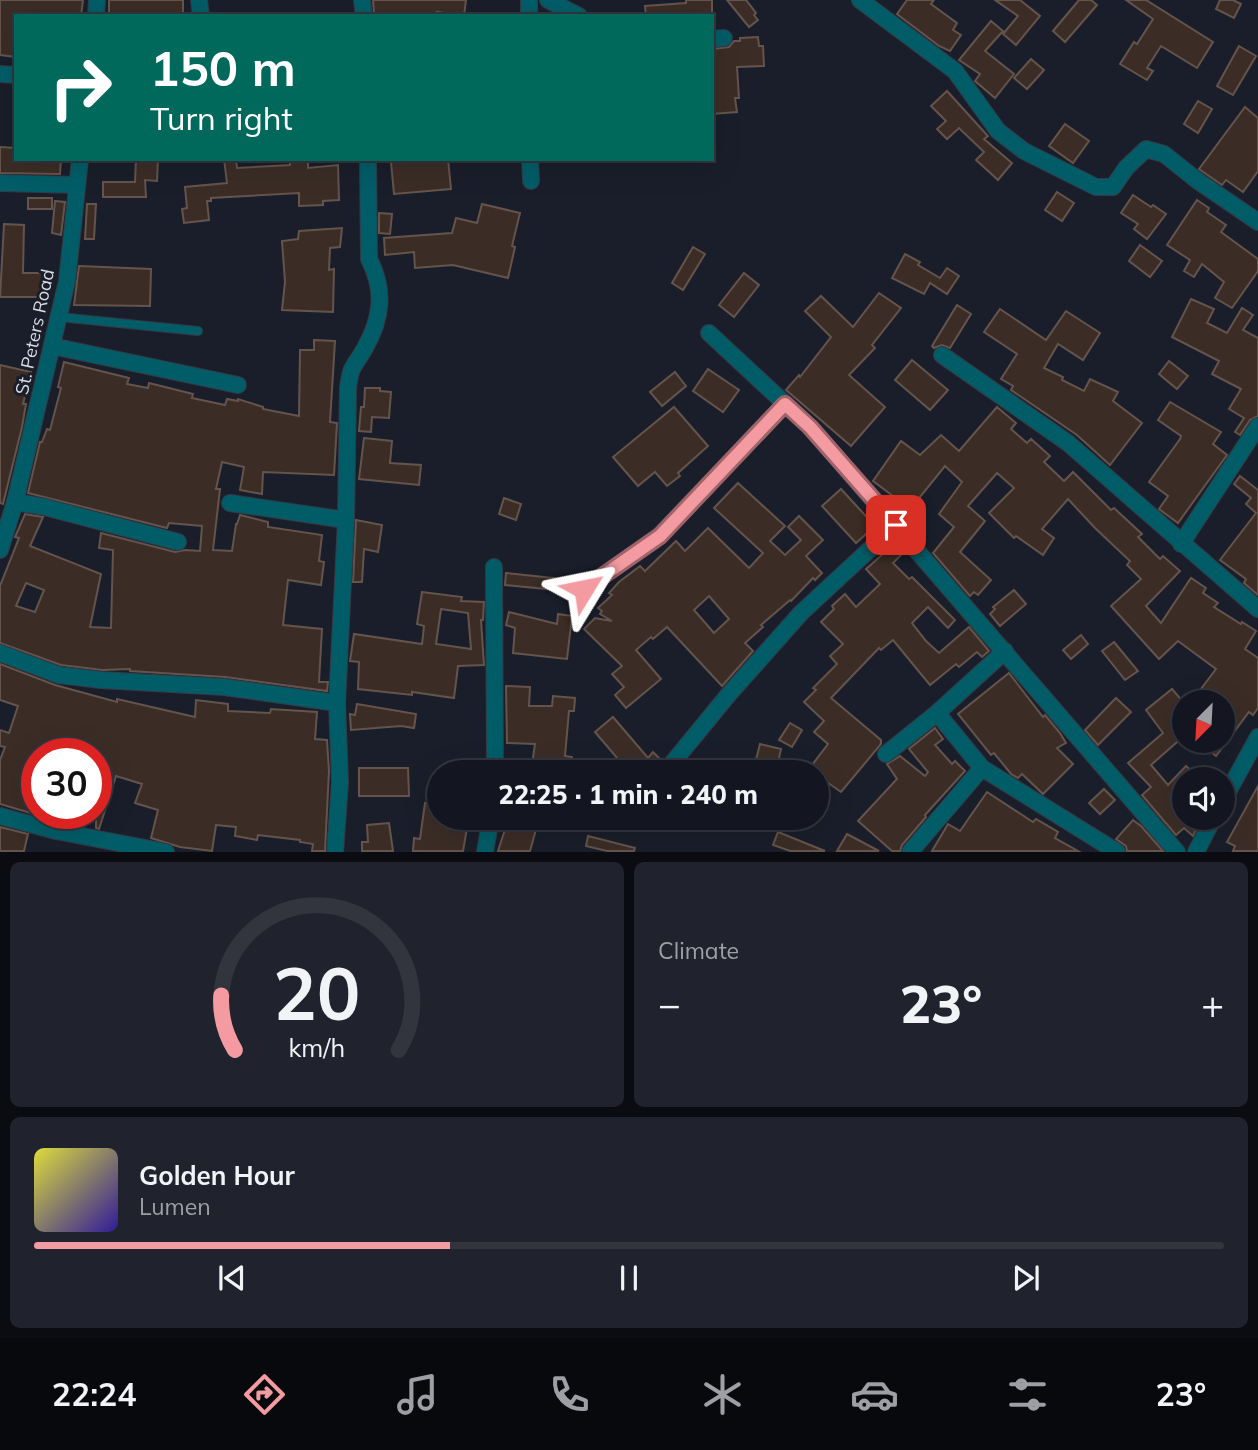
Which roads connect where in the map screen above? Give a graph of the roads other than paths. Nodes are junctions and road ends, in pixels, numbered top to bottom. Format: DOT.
graph roads {
  1 [pos="548,0"];
  2 [pos="860,0"];
  3 [pos="575,14"];
  4 [pos="80,161"];
  5 [pos="368,161"];
  6 [pos="530,161"];
  7 [pos="531,181"];
  8 [pos="0,183"];
  9 [pos="77,185"];
  10 [pos="1258,222"];
  11 [pos="59,317"];
  12 [pos="198,331"];
  13 [pos="709,332"];
  14 [pos="52,346"];
  15 [pos="943,355"];
  16 [pos="238,385"];
  17 [pos="785,404"];
  18 [pos="1258,426"];
  19 [pos="15,502"];
  20 [pos="230,503"];
  21 [pos="346,520"];
  22 [pos="896,525"];
  23 [pos="178,542"];
  24 [pos="1181,544"];
  25 [pos="0,550"];
  26 [pos="494,567"];
  27 [pos="584,589"];
  28 [pos="1258,610"];
  29 [pos="1005,651"];
  30 [pos="0,653"];
  31 [pos="337,703"];
  32 [pos="937,713"];
  33 [pos="1258,737"];
  34 [pos="886,754"];
  35 [pos="495,760"];
  36 [pos="675,760"];
  37 [pos="982,768"];
  38 [pos="1235,779"];
  39 [pos="0,816"];
  40 [pos="489,830"];
  41 [pos="1207,830"];
  42 [pos="166,852"];
  43 [pos="335,852"];
  44 [pos="485,852"];
  45 [pos="911,852"];
  46 [pos="1117,852"];
  47 [pos="1177,852"];
  48 [pos="1196,852"];
  1 -- 3 [label="street"];
  2 -- 10 [label="street"];
  4 -- 9 [label="street, St. Peters Road"];
  5 -- 21 [label="street"];
  6 -- 7 [label="street"];
  8 -- 9 [label="street"];
  9 -- 11 [label="street, St. Peters Road"];
  11 -- 12 [label="lane"];
  11 -- 14 [label="street, St. Peters Road"];
  13 -- 17 [label="street"];
  14 -- 16 [label="street"];
  14 -- 19 [label="street, St. Peters Road"];
  15 -- 24 [label="street"];
  17 -- 22 [label="street"];
  17 -- 27 [label="street"];
  18 -- 24 [label="street"];
  19 -- 23 [label="street"];
  19 -- 25 [label="street, St. Peters Road"];
  20 -- 21 [label="street"];
  21 -- 31 [label="street"];
  22 -- 29 [label="street"];
  22 -- 36 [label="street"];
  24 -- 28 [label="street"];
  26 -- 35 [label="street"];
  29 -- 32 [label="street"];
  29 -- 47 [label="street"];
  30 -- 31 [label="street"];
  31 -- 43 [label="street"];
  32 -- 34 [label="street"];
  32 -- 37 [label="street"];
  33 -- 38 [label="street"];
  37 -- 45 [label="street"];
  37 -- 46 [label="street"];
  39 -- 42 [label="street"];
  40 -- 44 [label="street"];
  41 -- 48 [label="street"];
}
